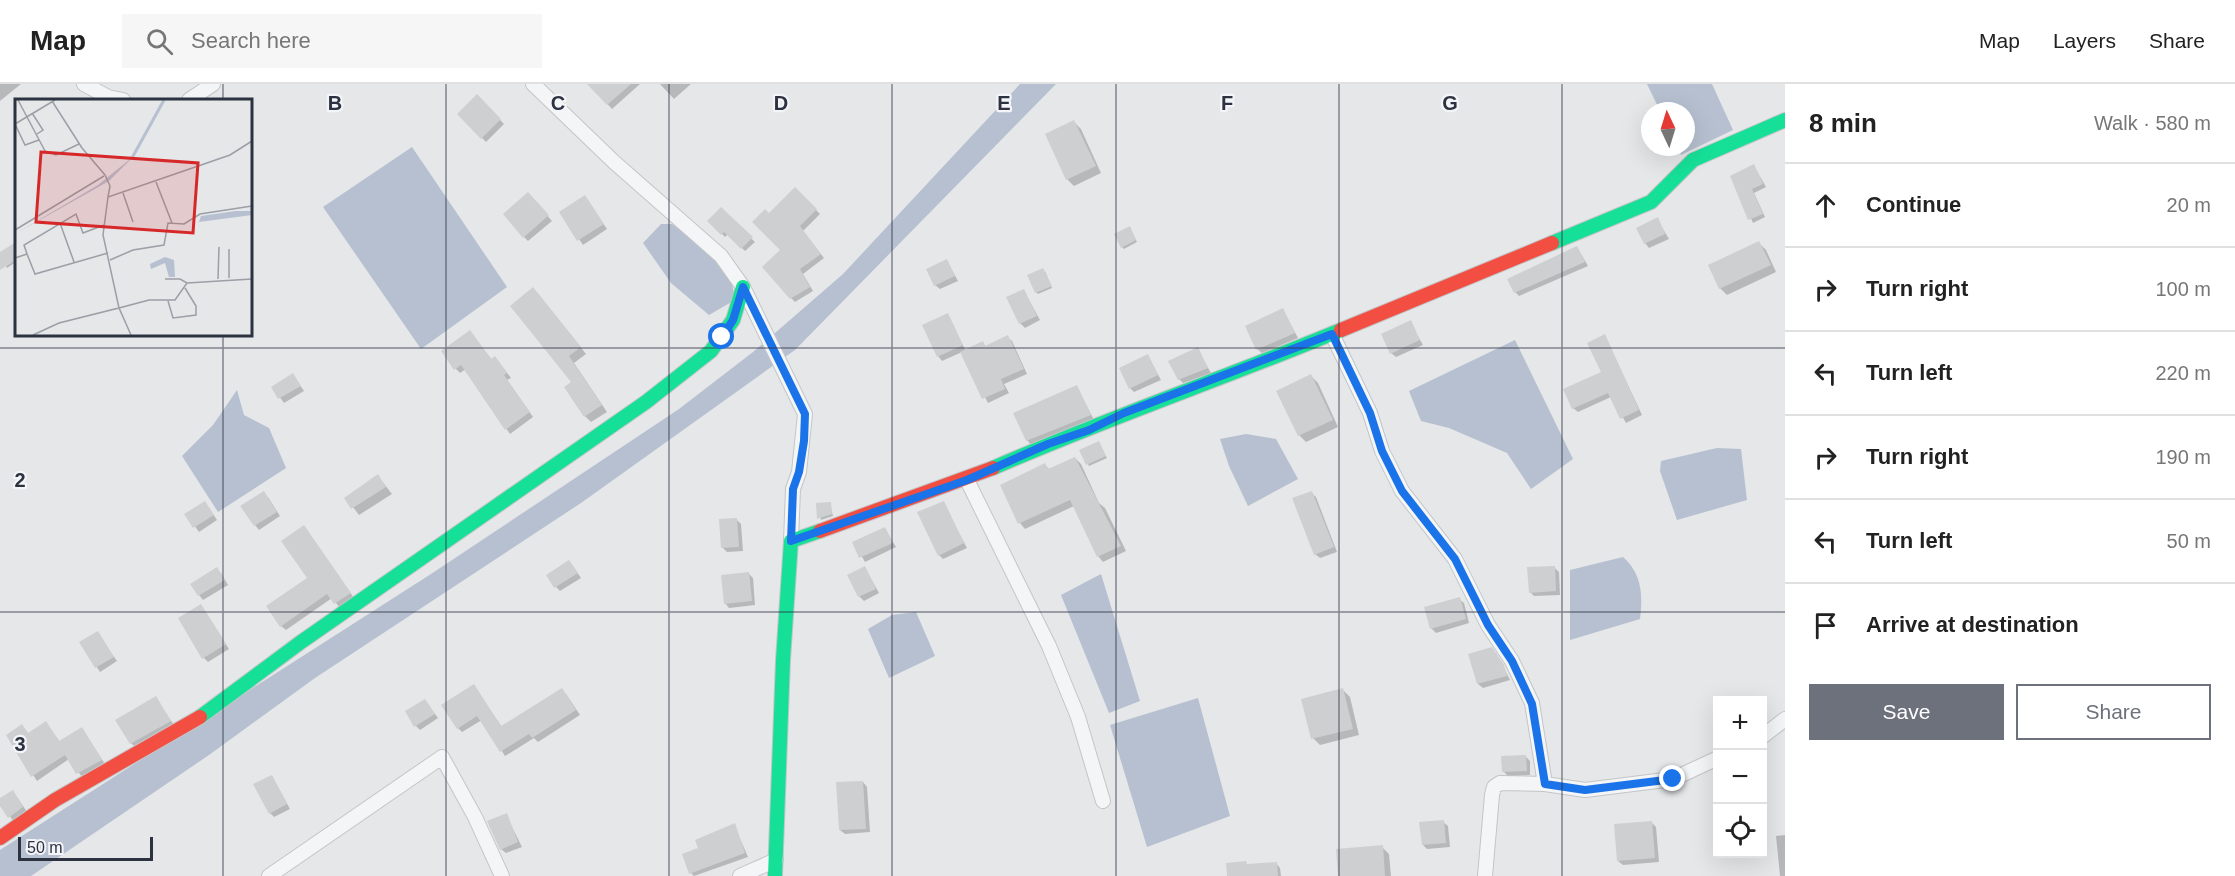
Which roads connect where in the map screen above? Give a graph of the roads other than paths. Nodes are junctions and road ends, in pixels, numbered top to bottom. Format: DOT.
graph roads {
  1 [pos="84,84"];
  2 [pos="213,84"];
  3 [pos="533,84"];
  4 [pos="118,99"];
  5 [pos="190,99"];
  6 [pos="1785,120"];
  7 [pos="743,287"];
  8 [pos="1332,334"];
  9 [pos="967,480"];
  10 [pos="791,541"];
  11 [pos="1785,719"];
  12 [pos="1767,733"];
  13 [pos="1713,760"];
  14 [pos="1545,784"];
  15 [pos="1104,801"];
  16 [pos="0,838"];
  17 [pos="776,860"];
  18 [pos="270,876"];
  19 [pos="502,876"];
  20 [pos="740,876"];
  21 [pos="775,876"];
  22 [pos="1485,876"];
  1 -- 4 [label="street"];
  2 -- 5 [label="street"];
  3 -- 7 [label="street"];
  6 -- 8 [label="street"];
  7 -- 10 [label="street"];
  7 -- 16 [label="street"];
  8 -- 9 [label="street"];
  8 -- 14 [label="street"];
  9 -- 10 [label="street"];
  9 -- 15 [label="street"];
  10 -- 17 [label="street"];
  11 -- 12 [label="street"];
  13 -- 14 [label="street"];
  14 -- 22 [label="street"];
  17 -- 20 [label="street"];
  17 -- 21 [label="street"];
  18 -- 19 [label="street"];
}
